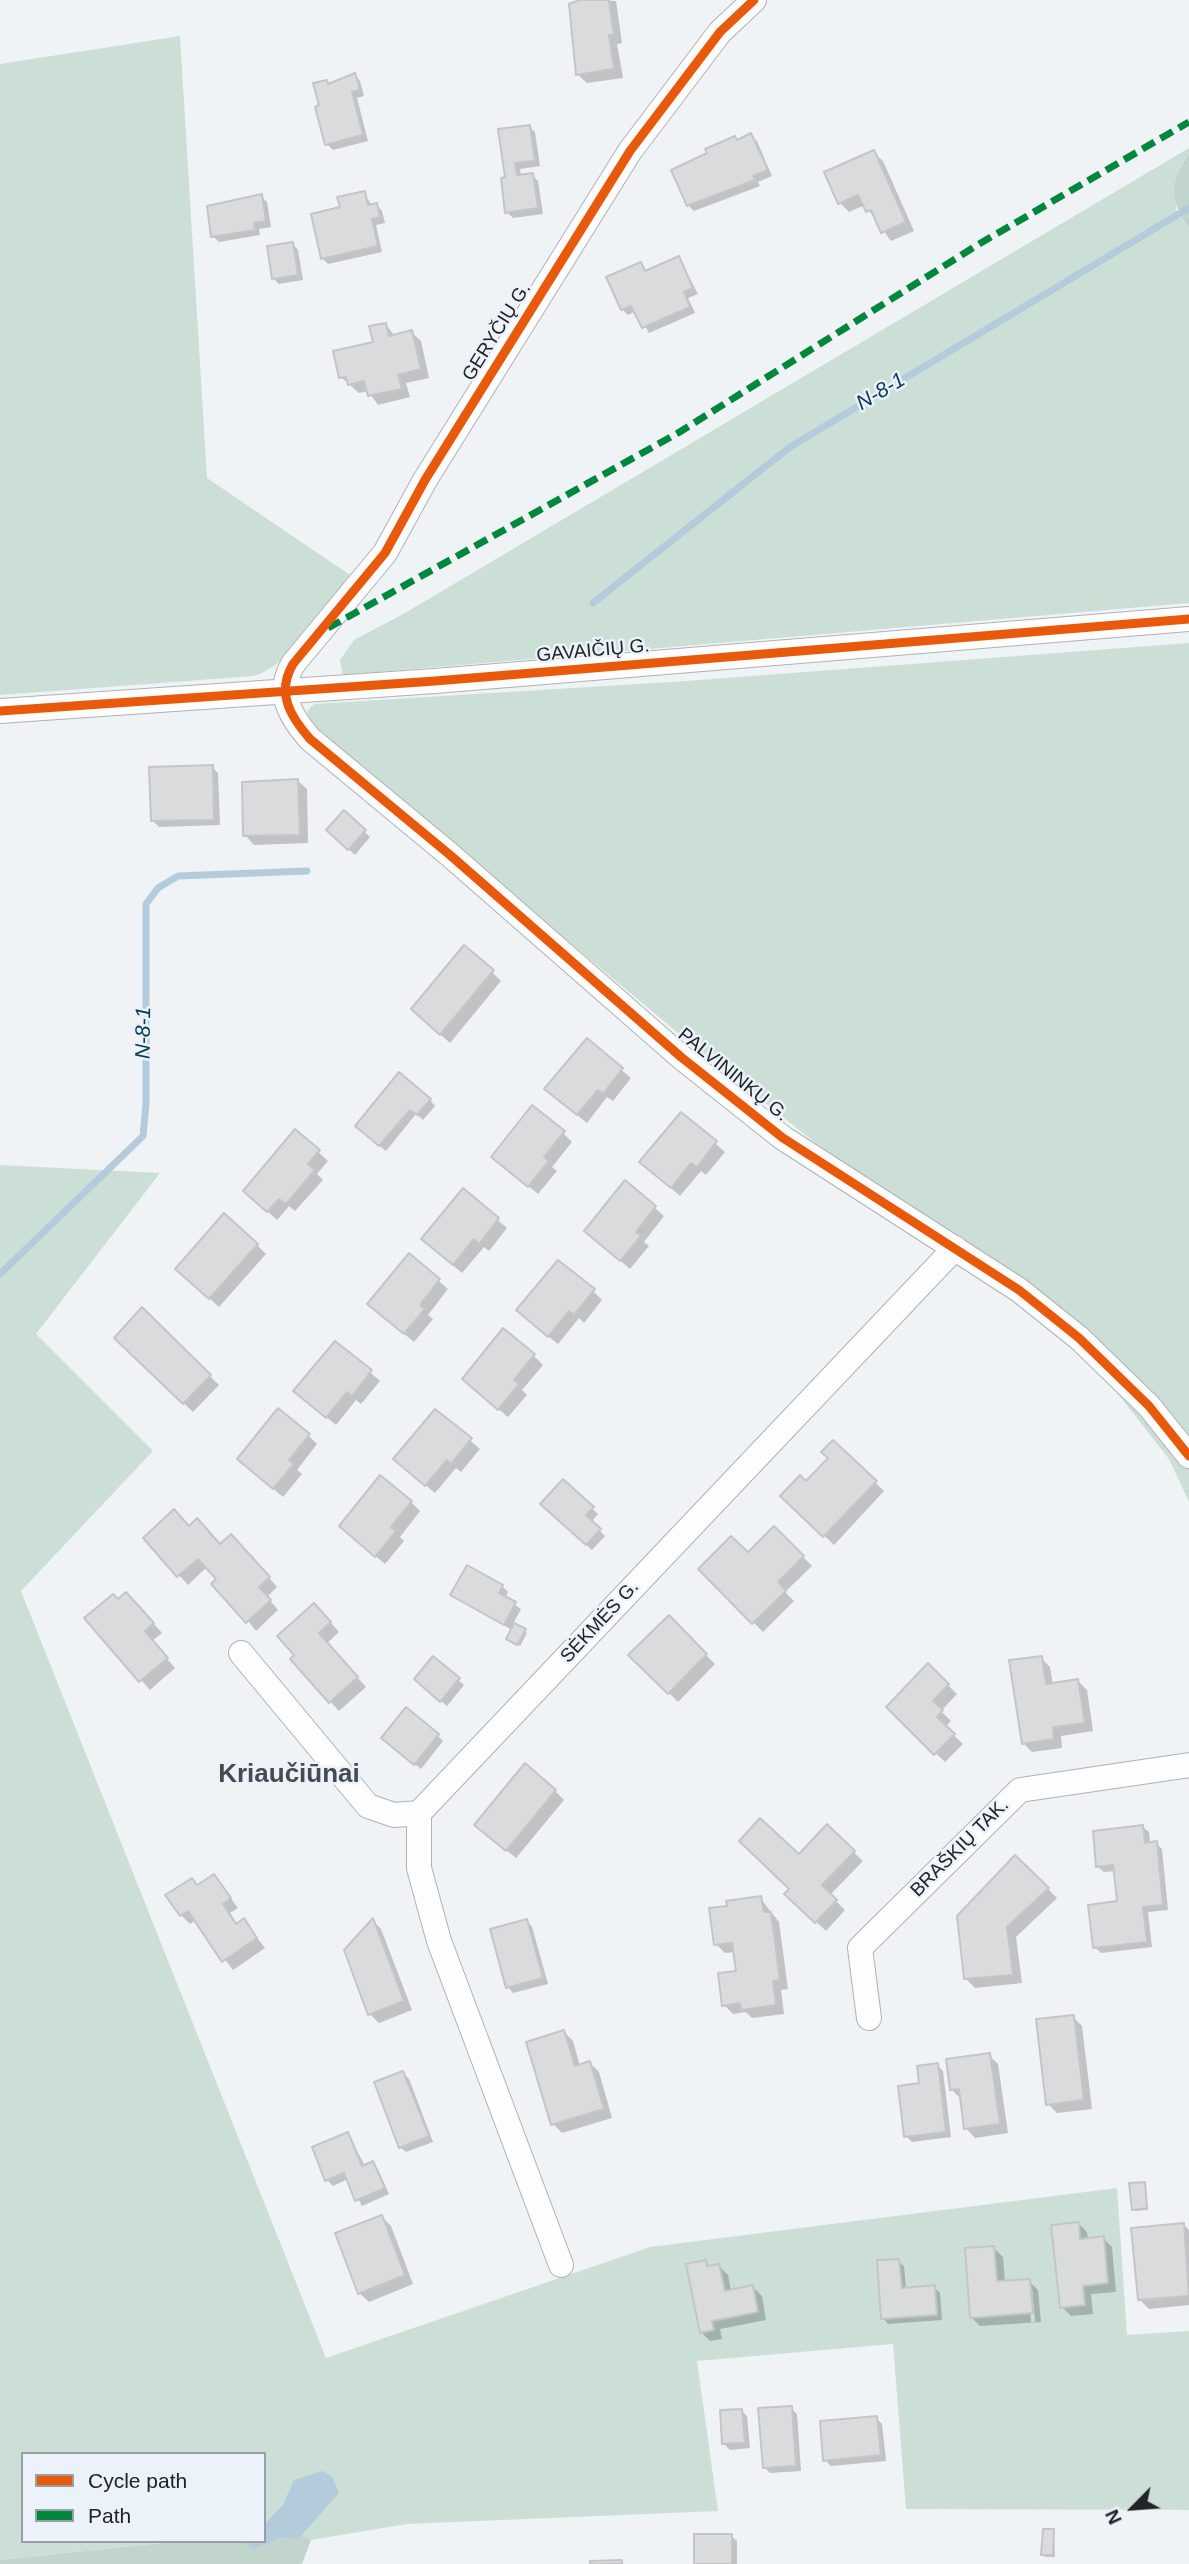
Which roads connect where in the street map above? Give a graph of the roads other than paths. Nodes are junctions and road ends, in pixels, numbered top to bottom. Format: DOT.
graph roads {
  1 [pos="754,0"];
  2 [pos="1189,619"];
  3 [pos="284,690"];
  4 [pos="0,712"];
  5 [pos="955,1248"];
  6 [pos="1189,1456"];
  7 [pos="241,1653"];
  8 [pos="1189,1765"];
  9 [pos="419,1813"];
  10 [pos="869,2018"];
  11 [pos="561,2265"];
  1 -- 3 [label="street, GERYČIŲ G."];
  2 -- 3 [label="street, GAVAIČIŲ G."];
  3 -- 4 [label="street, GAVAIČIŲ G."];
  3 -- 5 [label="street, PALVININKŲ G."];
  5 -- 6 [label="street, PALVININKŲ G."];
  5 -- 9 [label="street, SĖKMĖS G."];
  7 -- 9 [label="street"];
  8 -- 10 [label="street, BRAŠKIŲ TAK."];
  9 -- 11 [label="street"];
}
